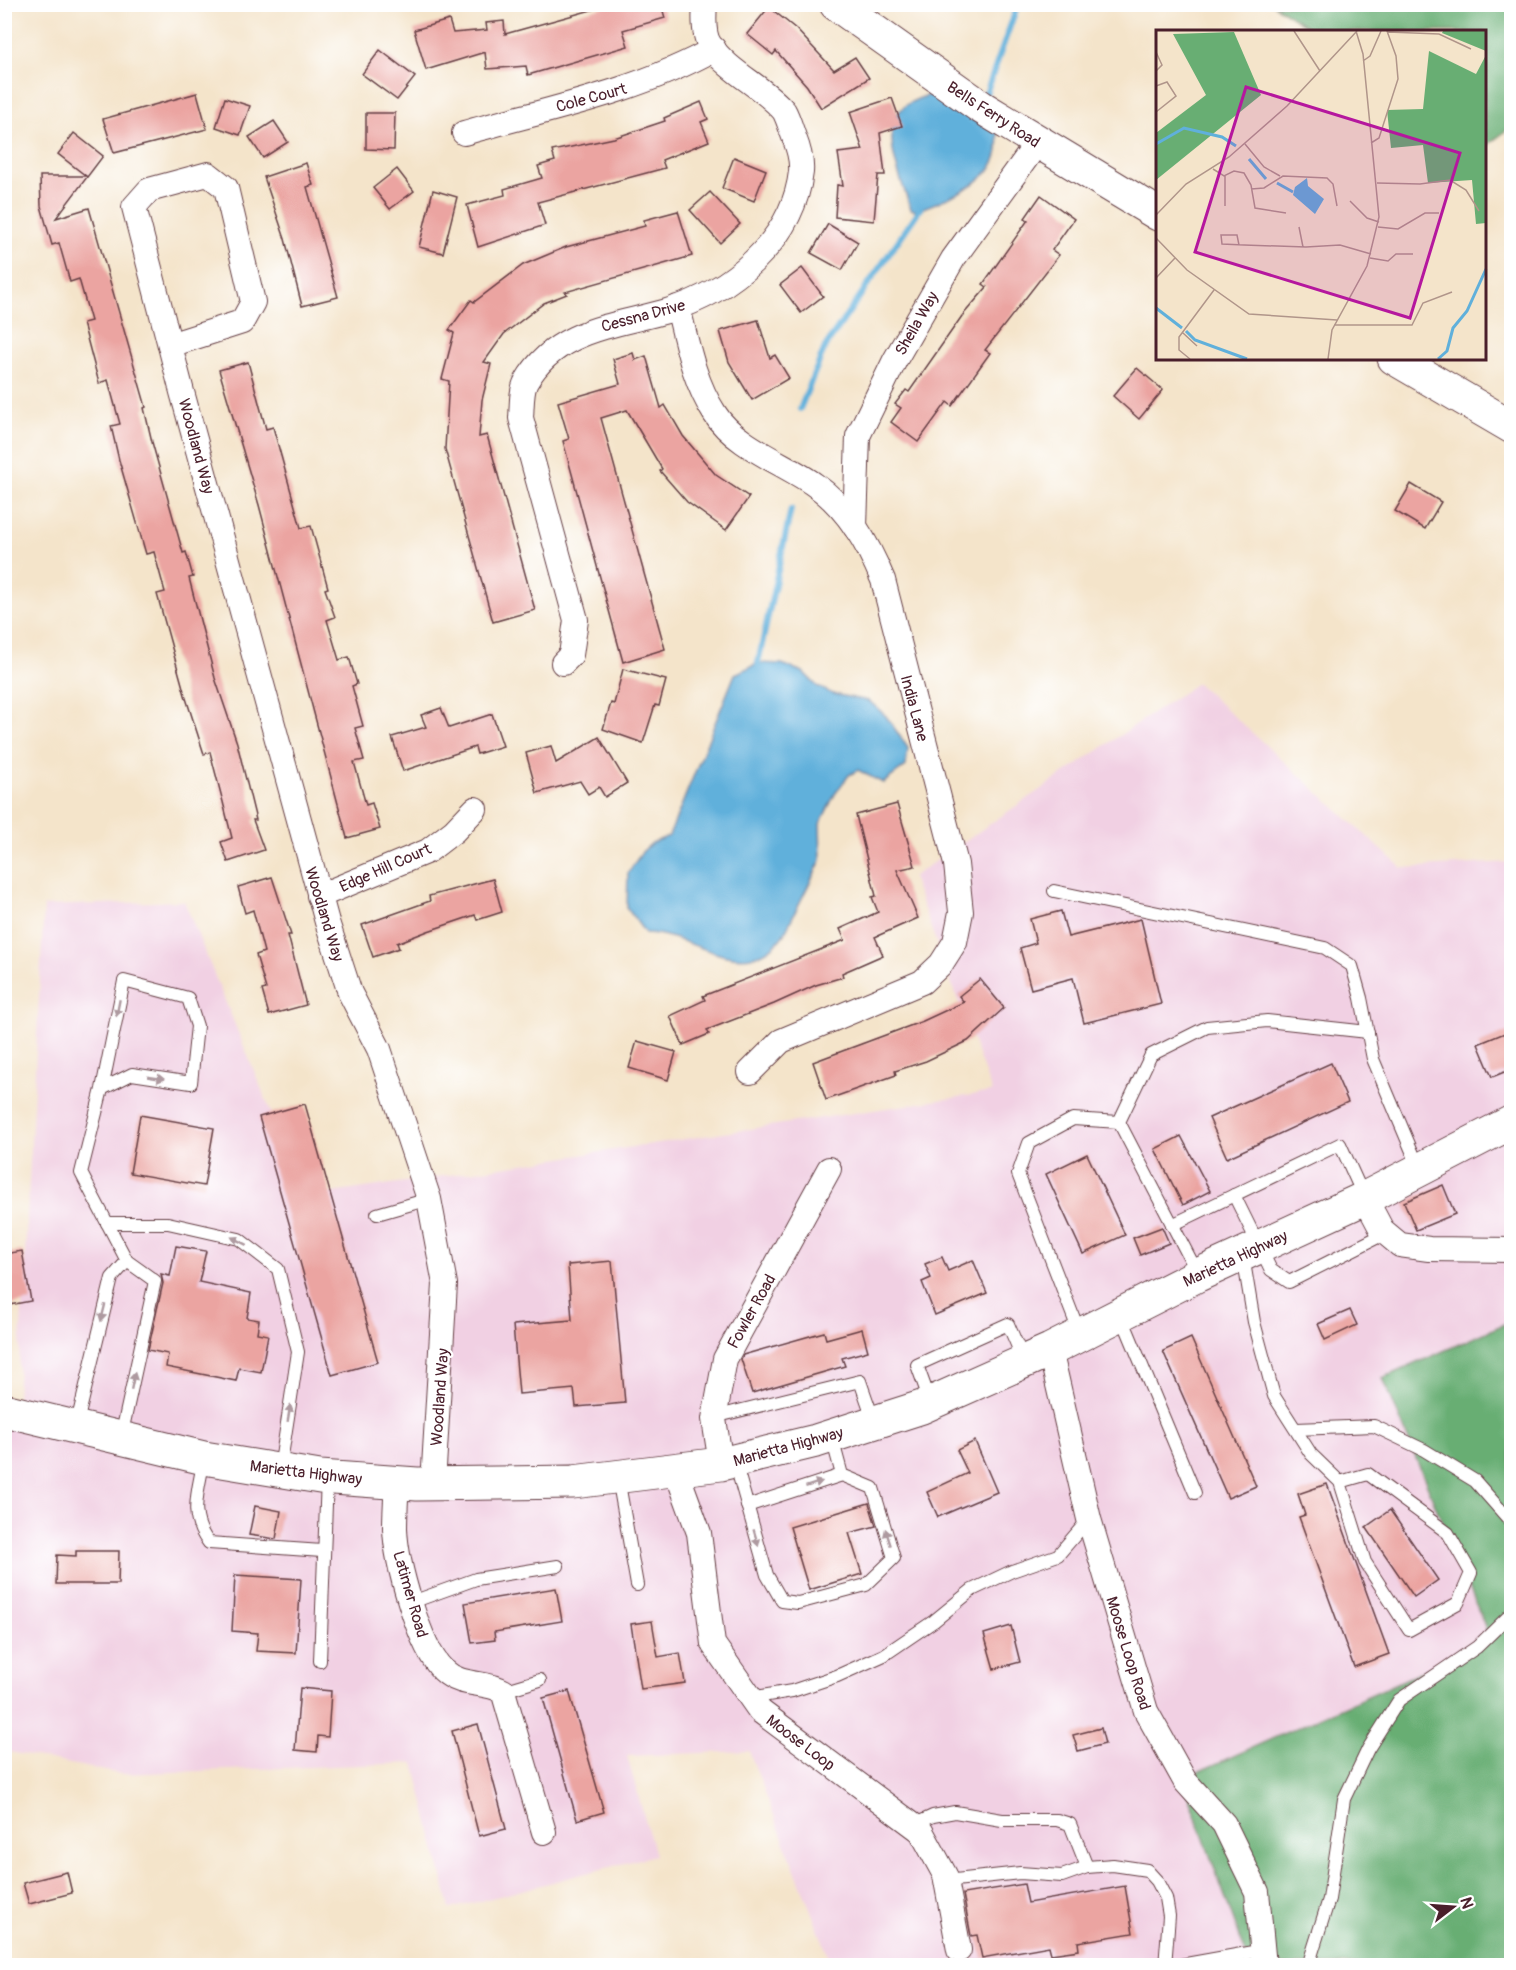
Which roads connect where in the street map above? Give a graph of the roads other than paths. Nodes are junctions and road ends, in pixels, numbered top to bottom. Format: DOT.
graph roads {
  1 [pos="705,4"];
  2 [pos="836,4"];
  3 [pos="714,50"];
  4 [pos="464,133"];
  5 [pos="1038,142"];
  6 [pos="1156,213"];
  7 [pos="678,307"];
  8 [pos="170,345"];
  9 [pos="1397,360"];
  10 [pos="1512,427"];
  11 [pos="855,527"];
  12 [pos="562,663"];
  13 [pos="475,809"];
  14 [pos="1054,891"];
  15 [pos="320,896"];
  16 [pos="1368,1032"];
  17 [pos="750,1072"];
  18 [pos="102,1089"];
  19 [pos="1119,1122"];
  20 [pos="1512,1122"];
  21 [pos="829,1169"];
  22 [pos="1419,1169"];
  23 [pos="1234,1195"];
  24 [pos="429,1198"];
  25 [pos="1365,1198"];
  26 [pos="377,1214"];
  27 [pos="107,1222"];
  28 [pos="1172,1225"];
  29 [pos="1386,1233"];
  30 [pos="1512,1250"];
  31 [pos="1251,1251"];
  32 [pos="127,1261"];
  33 [pos="1198,1275"];
  34 [pos="1120,1314"];
  35 [pos="1080,1335"];
  36 [pos="1038,1356"];
  37 [pos="4,1410"];
  38 [pos="714,1417"];
  39 [pos="874,1422"];
  40 [pos="75,1427"];
  41 [pos="1296,1429"];
  42 [pos="831,1436"];
  43 [pos="121,1438"];
  44 [pos="204,1458"];
  45 [pos="728,1463"];
  46 [pos="279,1470"];
  47 [pos="676,1470"];
  48 [pos="842,1475"];
  49 [pos="327,1477"];
  50 [pos="618,1478"];
  51 [pos="397,1482"];
  52 [pos="1340,1482"];
  53 [pos="433,1484"];
  54 [pos="1195,1493"];
  55 [pos="747,1506"];
  56 [pos="1089,1519"];
  57 [pos="1512,1523"];
  58 [pos="322,1551"];
  59 [pos="558,1566"];
  60 [pos="637,1585"];
  61 [pos="412,1602"];
  62 [pos="1512,1613"];
  63 [pos="320,1661"];
  64 [pos="540,1680"];
  65 [pos="502,1691"];
  66 [pos="750,1698"];
  67 [pos="913,1825"];
  68 [pos="544,1832"];
  69 [pos="1087,1867"];
  70 [pos="946,1881"];
  71 [pos="959,1958"];
  72 [pos="1264,1958"];
  73 [pos="1165,1965"];
  74 [pos="1175,1965"];
  75 [pos="1308,1965"];
  1 -- 3 [label="street"];
  2 -- 5 [label="main road, Bells Ferry Road"];
  3 -- 4 [label="street, Cole Court"];
  3 -- 7 [label="street, Cessna Drive"];
  5 -- 6 [label="main road, Bells Ferry Road"];
  5 -- 11 [label="street, Sheila Way"];
  7 -- 11 [label="street, India Lane"];
  7 -- 12 [label="street, Cessna Drive"];
  8 -- 8 [label="street, Woodland Way"];
  8 -- 15 [label="street, Woodland Way"];
  9 -- 10 [label="main road"];
  11 -- 17 [label="street, India Lane"];
  13 -- 15 [label="street, Edge Hill Court"];
  14 -- 16 [label="lane"];
  15 -- 24 [label="street, Woodland Way"];
  16 -- 19 [label="lane"];
  16 -- 22 [label="lane"];
  18 -- 18 [label="lane, one-way"];
  18 -- 27 [label="lane"];
  19 -- 28 [label="lane"];
  19 -- 35 [label="lane"];
  20 -- 22 [label="main road, Marietta Highway"];
  21 -- 38 [label="street, Fowler Road"];
  22 -- 25 [label="main road, Marietta Highway"];
  23 -- 25 [label="lane"];
  23 -- 28 [label="lane"];
  23 -- 31 [label="lane"];
  24 -- 26 [label="lane"];
  24 -- 53 [label="street, Woodland Way"];
  25 -- 29 [label="street"];
  25 -- 31 [label="main road, Marietta Highway"];
  27 -- 32 [label="lane"];
  46 -- 27 [label="lane, one-way"];
  28 -- 33 [label="lane"];
  29 -- 30 [label="street"];
  29 -- 31 [label="lane"];
  31 -- 33 [label="main road, Marietta Highway"];
  31 -- 41 [label="lane"];
  32 -- 40 [label="lane, one-way"];
  43 -- 32 [label="lane, one-way"];
  33 -- 34 [label="main road, Marietta Highway"];
  34 -- 35 [label="main road, Marietta Highway"];
  34 -- 54 [label="lane"];
  35 -- 36 [label="main road, Marietta Highway"];
  36 -- 39 [label="main road, Marietta Highway"];
  36 -- 56 [label="street, Moose Loop Road"];
  37 -- 40 [label="main road, Marietta Highway"];
  38 -- 39 [label="lane"];
  38 -- 45 [label="street, Fowler Road"];
  39 -- 42 [label="main road, Marietta Highway"];
  40 -- 43 [label="main road, Marietta Highway"];
  41 -- 52 [label="lane"];
  41 -- 57 [label="lane"];
  42 -- 45 [label="main road, Marietta Highway"];
  42 -- 48 [label="lane"];
  43 -- 44 [label="main road, Marietta Highway"];
  44 -- 46 [label="main road, Marietta Highway"];
  44 -- 58 [label="lane"];
  45 -- 47 [label="main road, Marietta Highway"];
  45 -- 55 [label="lane"];
  46 -- 49 [label="main road, Marietta Highway"];
  47 -- 50 [label="main road, Marietta Highway"];
  47 -- 66 [label="street, Moose Loop"];
  55 -- 48 [label="lane, one-way"];
  55 -- 48 [label="lane, one-way"];
  49 -- 51 [label="main road, Marietta Highway"];
  49 -- 58 [label="lane"];
  50 -- 53 [label="main road, Marietta Highway"];
  50 -- 60 [label="lane"];
  51 -- 53 [label="main road, Marietta Highway"];
  51 -- 61 [label="street, Latimer Road"];
  52 -- 52 [label="lane"];
  56 -- 66 [label="lane"];
  56 -- 72 [label="street, Moose Loop Road"];
  58 -- 63 [label="lane"];
  59 -- 61 [label="lane"];
  61 -- 65 [label="street, Latimer Road"];
  62 -- 75 [label="lane"];
  64 -- 65 [label="lane"];
  65 -- 68 [label="street"];
  66 -- 67 [label="street, Moose Loop"];
  67 -- 69 [label="lane"];
  67 -- 70 [label="street, Moose Loop"];
  69 -- 70 [label="lane"];
  69 -- 73 [label="lane"];
  70 -- 71 [label="street, Moose Loop"];
  72 -- 74 [label="lane"];
}
